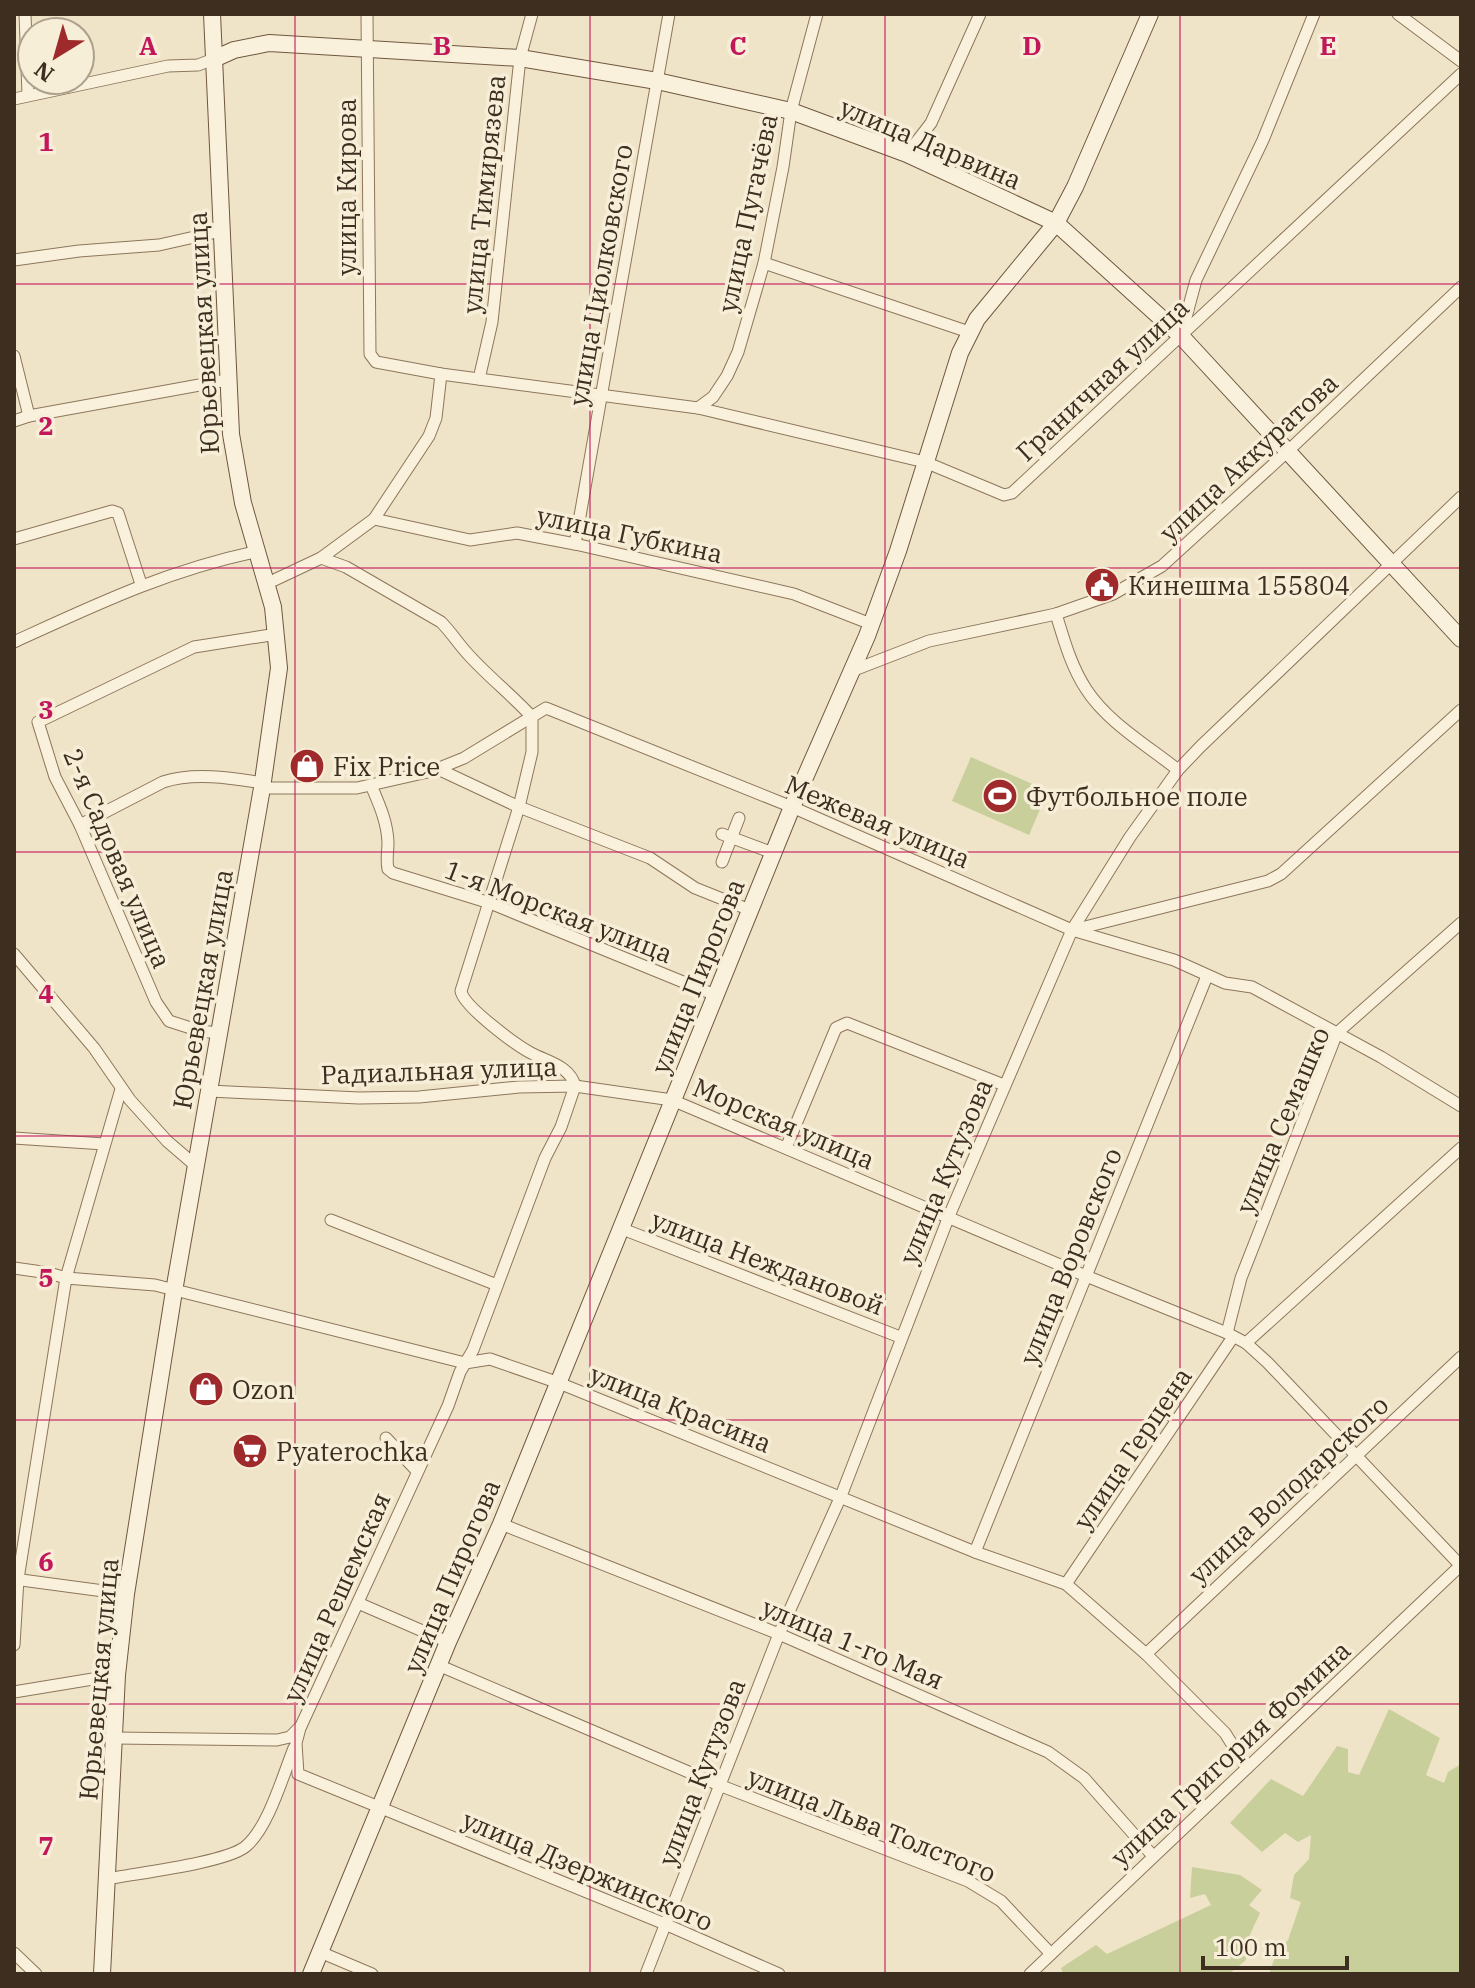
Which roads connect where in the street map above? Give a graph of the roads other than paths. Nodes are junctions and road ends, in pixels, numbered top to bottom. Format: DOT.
graph roads {
  1 [pos="212,14"];
  2 [pos="367,14"];
  3 [pos="532,14"];
  4 [pos="669,14"];
  5 [pos="817,14"];
  6 [pos="980,14"];
  7 [pos="1150,14"];
  8 [pos="1314,14"];
  9 [pos="1398,14"];
  10 [pos="367,49"];
  11 [pos="520,58"];
  12 [pos="214,59"];
  13 [pos="1461,61"];
  14 [pos="1461,74"];
  15 [pos="96,81"];
  16 [pos="657,81"];
  17 [pos="791,111"];
  18 [pos="907,154"];
  19 [pos="1056,223"];
  20 [pos="221,231"];
  21 [pos="14,260"];
  22 [pos="764,263"];
  23 [pos="1461,287"];
  24 [pos="969,332"];
  25 [pos="1181,336"];
  26 [pos="14,356"];
  27 [pos="372,359"];
  28 [pos="441,374"];
  29 [pos="479,379"];
  30 [pos="227,380"];
  31 [pos="601,394"];
  32 [pos="698,408"];
  33 [pos="29,416"];
  34 [pos="14,421"];
  35 [pos="1288,451"];
  36 [pos="925,462"];
  37 [pos="1461,497"];
  38 [pos="374,519"];
  39 [pos="14,539"];
  40 [pos="575,544"];
  41 [pos="259,551"];
  42 [pos="321,558"];
  43 [pos="1390,564"];
  44 [pos="268,583"];
  45 [pos="141,584"];
  46 [pos="1056,614"];
  47 [pos="871,624"];
  48 [pos="277,634"];
  49 [pos="1461,639"];
  50 [pos="14,642"];
  51 [pos="854,670"];
  52 [pos="1461,710"];
  53 [pos="532,717"];
  54 [pos="438,769"];
  55 [pos="1178,770"];
  56 [pos="262,785"];
  57 [pos="371,785"];
  58 [pos="519,807"];
  59 [pos="792,807"];
  60 [pos="739,818"];
  61 [pos="80,825"];
  62 [pos="726,836"];
  63 [pos="773,853"];
  64 [pos="722,862"];
  65 [pos="490,903"];
  66 [pos="750,910"];
  67 [pos="1461,923"];
  68 [pos="1072,930"];
  69 [pos="14,954"];
  70 [pos="1207,976"];
  71 [pos="715,995"];
  72 [pos="219,1033"];
  73 [pos="1337,1033"];
  74 [pos="1004,1085"];
  75 [pos="575,1086"];
  76 [pos="121,1089"];
  77 [pos="209,1091"];
  78 [pos="672,1100"];
  79 [pos="1461,1106"];
  80 [pos="14,1138"];
  81 [pos="104,1144"];
  82 [pos="786,1148"];
  83 [pos="1461,1148"];
  84 [pos="196,1166"];
  85 [pos="949,1216"];
  86 [pos="331,1220"];
  87 [pos="620,1228"];
  88 [pos="14,1268"];
  89 [pos="1086,1276"];
  90 [pos="66,1278"];
  91 [pos="497,1285"];
  92 [pos="174,1291"];
  93 [pos="1230,1335"];
  94 [pos="900,1337"];
  95 [pos="1246,1343"];
  96 [pos="1461,1357"];
  97 [pos="465,1363"];
  98 [pos="559,1383"];
  99 [pos="386,1438"];
  100 [pos="1354,1456"];
  101 [pos="417,1471"];
  102 [pos="841,1496"];
  103 [pos="501,1524"];
  104 [pos="975,1552"];
  105 [pos="1461,1566"];
  106 [pos="16,1579"];
  107 [pos="1066,1584"];
  108 [pos="126,1594"];
  109 [pos="358,1603"];
  110 [pos="779,1634"];
  111 [pos="448,1642"];
  112 [pos="14,1645"];
  113 [pos="1146,1654"];
  114 [pos="438,1665"];
  115 [pos="117,1675"];
  116 [pos="14,1692"];
  117 [pos="300,1728"];
  118 [pos="115,1738"];
  119 [pos="296,1743"];
  120 [pos="1247,1768"];
  121 [pos="719,1785"];
  122 [pos="380,1807"];
  123 [pos="1153,1856"];
  124 [pos="107,1879"];
  125 [pos="665,1924"];
  126 [pos="320,1952"];
  127 [pos="14,1953"];
  128 [pos="1051,1954"];
  129 [pos="36,1974"];
  130 [pos="102,1974"];
  131 [pos="311,1974"];
  132 [pos="372,1974"];
  133 [pos="646,1974"];
  134 [pos="779,1974"];
  135 [pos="1030,1974"];
  1 -- 12 [label="street, Юрьевецкая улица"];
  2 -- 10 [label="street, улица Кирова"];
  3 -- 11 [label="street, улица Тимирязева"];
  4 -- 16 [label="street, улица Циолковского"];
  5 -- 17 [label="street, улица Пугачёва"];
  6 -- 18 [label="street"];
  7 -- 19 [label="street, улица Пирогова"];
  8 -- 25 [label="street"];
  9 -- 13 [label="street"];
  10 -- 11 [label="street, улица Дарвина"];
  10 -- 12 [label="street, улица Дарвина"];
  10 -- 27 [label="street, улица Кирова"];
  11 -- 16 [label="street, улица Дарвина"];
  11 -- 29 [label="street, улица Тимирязева"];
  12 -- 15 [label="street"];
  12 -- 20 [label="street, Юрьевецкая улица"];
  14 -- 25 [label="street, Граничная улица"];
  16 -- 17 [label="street, улица Дарвина"];
  16 -- 31 [label="street, улица Циолковского"];
  17 -- 18 [label="street, улица Дарвина"];
  17 -- 22 [label="street, улица Пугачёва"];
  18 -- 19 [label="street, улица Дарвина"];
  19 -- 24 [label="street, улица Пирогова"];
  19 -- 25 [label="street, улица Дарвина"];
  20 -- 21 [label="street"];
  20 -- 30 [label="street, Юрьевецкая улица"];
  22 -- 24 [label="street"];
  22 -- 32 [label="street, улица Пугачёва"];
  23 -- 35 [label="street, улица Аккуратова"];
  24 -- 36 [label="street, улица Пирогова"];
  25 -- 35 [label="street, улица Дарвина"];
  25 -- 36 [label="street, Граничная улица"];
  26 -- 33 [label="street"];
  27 -- 28 [label="street, Граничная улица"];
  28 -- 29 [label="street, Граничная улица"];
  28 -- 38 [label="street"];
  29 -- 31 [label="street, Граничная улица"];
  30 -- 33 [label="street"];
  30 -- 41 [label="street, Юрьевецкая улица"];
  31 -- 32 [label="street, Граничная улица"];
  31 -- 40 [label="street, улица Циолковского"];
  32 -- 36 [label="street, Граничная улица"];
  33 -- 34 [label="street"];
  35 -- 43 [label="street, улица Дарвина"];
  35 -- 46 [label="street, улица Аккуратова"];
  36 -- 47 [label="street, улица Пирогова"];
  37 -- 43 [label="street, улица Кутузова"];
  38 -- 40 [label="street, улица Губкина"];
  38 -- 42 [label="street"];
  39 -- 45 [label="street"];
  40 -- 47 [label="street, улица Губкина"];
  41 -- 44 [label="street, Юрьевецкая улица"];
  41 -- 45 [label="street"];
  42 -- 44 [label="street"];
  42 -- 53 [label="street"];
  43 -- 49 [label="street, улица Дарвина"];
  43 -- 55 [label="street, улица Кутузова"];
  44 -- 48 [label="street, Юрьевецкая улица"];
  45 -- 50 [label="street"];
  46 -- 51 [label="street, улица Аккуратова"];
  46 -- 55 [label="street"];
  47 -- 51 [label="street, улица Пирогова"];
  48 -- 56 [label="street, Юрьевецкая улица"];
  48 -- 61 [label="street, 2-я Садовая улица"];
  51 -- 59 [label="street, улица Пирогова"];
  52 -- 68 [label="street"];
  53 -- 54 [label="street"];
  53 -- 58 [label="street"];
  53 -- 59 [label="street, Межевая улица"];
  54 -- 57 [label="street"];
  54 -- 58 [label="street"];
  55 -- 68 [label="street, улица Кутузова"];
  56 -- 57 [label="street"];
  56 -- 61 [label="street"];
  56 -- 72 [label="street, Юрьевецкая улица"];
  57 -- 65 [label="street, 1-я Морская улица"];
  58 -- 65 [label="street"];
  58 -- 66 [label="street"];
  59 -- 63 [label="street, улица Пирогова"];
  59 -- 68 [label="street, Межевая улица"];
  60 -- 62 [label="street"];
  61 -- 72 [label="street, 2-я Садовая улица"];
  62 -- 63 [label="street"];
  62 -- 64 [label="street"];
  63 -- 66 [label="street, улица Пирогова"];
  65 -- 71 [label="street, 1-я Морская улица"];
  65 -- 75 [label="street"];
  66 -- 71 [label="street, улица Пирогова"];
  67 -- 73 [label="street, улица Семашко"];
  68 -- 70 [label="street, Межевая улица"];
  68 -- 74 [label="street, улица Кутузова"];
  69 -- 76 [label="street"];
  70 -- 73 [label="street, Межевая улица"];
  70 -- 89 [label="street, улица Воровского"];
  71 -- 78 [label="street, улица Пирогова"];
  72 -- 77 [label="street, Юрьевецкая улица"];
  73 -- 79 [label="street, Межевая улица"];
  73 -- 93 [label="street, улица Семашко"];
  74 -- 82 [label="street"];
  74 -- 85 [label="street, улица Кутузова"];
  75 -- 77 [label="street, Радиальная улица"];
  75 -- 78 [label="street, Морская улица"];
  75 -- 91 [label="street, улица Решемская"];
  76 -- 81 [label="street"];
  76 -- 84 [label="street"];
  77 -- 84 [label="street, Юрьевецкая улица"];
  78 -- 82 [label="street, Морская улица"];
  78 -- 87 [label="street, улица Пирогова"];
  80 -- 81 [label="street"];
  81 -- 90 [label="street"];
  82 -- 85 [label="street, Морская улица"];
  83 -- 95 [label="street"];
  84 -- 92 [label="street, Юрьевецкая улица"];
  85 -- 89 [label="street, Морская улица"];
  85 -- 94 [label="street, улица Кутузова"];
  86 -- 91 [label="street"];
  87 -- 94 [label="street, улица Неждановой"];
  87 -- 98 [label="street, улица Пирогова"];
  88 -- 90 [label="street, улица Красина"];
  89 -- 93 [label="street, Морская улица"];
  89 -- 104 [label="street, улица Воровского"];
  90 -- 92 [label="street, улица Красина"];
  90 -- 106 [label="street"];
  91 -- 97 [label="street, улица Решемская"];
  92 -- 97 [label="street, улица Красина"];
  92 -- 108 [label="street, Юрьевецкая улица"];
  93 -- 95 [label="street, Морская улица"];
  93 -- 107 [label="street, улица Герцена"];
  94 -- 102 [label="street, улица Кутузова"];
  95 -- 100 [label="street, Морская улица"];
  96 -- 100 [label="street, улица Володарского"];
  97 -- 98 [label="street, улица Красина"];
  97 -- 101 [label="street, улица Решемская"];
  98 -- 102 [label="street, улица Красина"];
  98 -- 103 [label="street, улица Пирогова"];
  99 -- 101 [label="street"];
  100 -- 105 [label="street, Морская улица"];
  100 -- 113 [label="street, улица Володарского"];
  101 -- 109 [label="street, улица Решемская"];
  102 -- 104 [label="street, улица Красина"];
  102 -- 110 [label="street, улица Кутузова"];
  103 -- 110 [label="street, улица 1-го Мая"];
  103 -- 111 [label="street, улица Пирогова"];
  104 -- 107 [label="street, улица Красина"];
  105 -- 120 [label="street, улица Григория Фомина"];
  106 -- 108 [label="street"];
  106 -- 112 [label="street"];
  107 -- 113 [label="street, улица Красина"];
  108 -- 115 [label="street, Юрьевецкая улица"];
  109 -- 111 [label="street"];
  109 -- 117 [label="street, улица Решемская"];
  110 -- 121 [label="street, улица Кутузова"];
  110 -- 123 [label="street, улица 1-го Мая"];
  111 -- 114 [label="street, улица Пирогова"];
  113 -- 120 [label="street, улица Красина"];
  114 -- 121 [label="street, улица Льва Толстого"];
  114 -- 122 [label="street, улица Пирогова"];
  115 -- 116 [label="street"];
  115 -- 118 [label="street, Юрьевецкая улица"];
  117 -- 118 [label="street, улица Решемская"];
  117 -- 119 [label="street"];
  118 -- 124 [label="street, Юрьевецкая улица"];
  119 -- 122 [label="street, улица Дзержинского"];
  119 -- 124 [label="street"];
  120 -- 123 [label="street, улица Григория Фомина"];
  121 -- 125 [label="street, улица Кутузова"];
  121 -- 128 [label="street, улица Льва Толстого"];
  122 -- 125 [label="street, улица Дзержинского"];
  122 -- 126 [label="street, улица Пирогова"];
  123 -- 128 [label="street, улица Григория Фомина"];
  124 -- 130 [label="street, Юрьевецкая улица"];
  125 -- 133 [label="street, улица Кутузова"];
  125 -- 134 [label="street, улица Дзержинского"];
  126 -- 131 [label="street, улица Пирогова"];
  126 -- 132 [label="street"];
  127 -- 129 [label="street"];
  128 -- 135 [label="street, улица Григория Фомина"];
}
